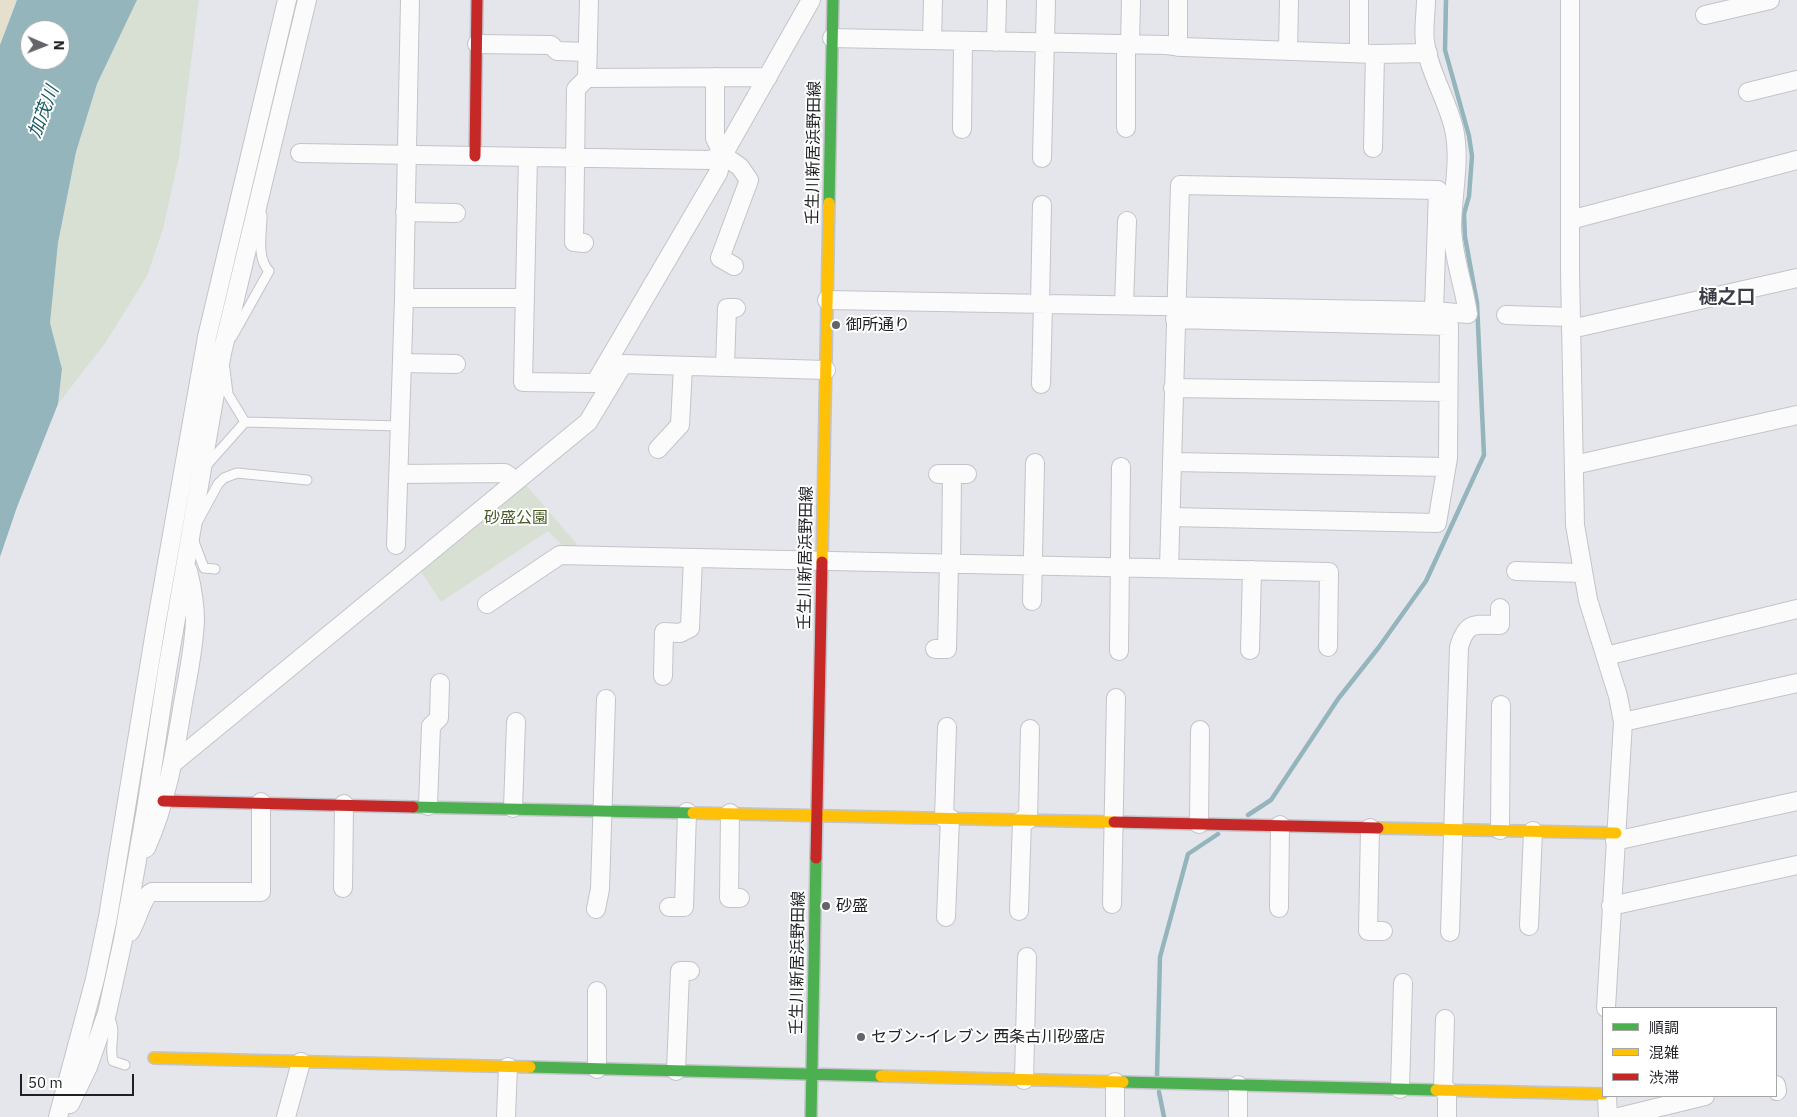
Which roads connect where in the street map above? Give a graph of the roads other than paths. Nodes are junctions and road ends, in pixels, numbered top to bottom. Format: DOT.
graph roads {
  1 [pos="287,0"];
  2 [pos="307,0"];
  3 [pos="410,0"];
  4 [pos="477,0"];
  5 [pos="589,0"];
  6 [pos="811,0"];
  7 [pos="833,0"];
  8 [pos="933,0"];
  9 [pos="997,0"];
  10 [pos="1046,0"];
  11 [pos="1131,0"];
  12 [pos="1178,0"];
  13 [pos="1289,0"];
  14 [pos="1359,0"];
  15 [pos="1426,0"];
  16 [pos="1570,0"];
  17 [pos="1770,0"];
  18 [pos="1705,15"];
  19 [pos="832,38"];
  20 [pos="932,40"];
  21 [pos="963,41"];
  22 [pos="996,42"];
  23 [pos="1045,42"];
  24 [pos="477,44"];
  25 [pos="1128,44"];
  26 [pos="1178,47"];
  27 [pos="1288,51"];
  28 [pos="588,52"];
  29 [pos="1367,53"];
  30 [pos="1428,53"];
  31 [pos="715,77"];
  32 [pos="768,77"];
  33 [pos="587,78"];
  34 [pos="1797,80"];
  35 [pos="1748,92"];
  36 [pos="1126,128"];
  37 [pos="962,129"];
  38 [pos="1373,148"];
  39 [pos="300,152"];
  40 [pos="407,154"];
  41 [pos="723,155"];
  42 [pos="475,156"];
  43 [pos="528,156"];
  44 [pos="576,158"];
  45 [pos="1042,158"];
  46 [pos="1797,160"];
  47 [pos="263,182"];
  48 [pos="1042,205"];
  49 [pos="405,212"];
  50 [pos="456,213"];
  51 [pos="1570,220"];
  52 [pos="1127,221"];
  53 [pos="584,243"];
  54 [pos="734,266"];
  55 [pos="1797,278"];
  56 [pos="404,298"];
  57 [pos="525,298"];
  58 [pos="827,300"];
  59 [pos="1041,304"];
  60 [pos="1124,306"];
  61 [pos="736,308"];
  62 [pos="1434,311"];
  63 [pos="1175,313"];
  64 [pos="1506,316"];
  65 [pos="1402,317"];
  66 [pos="1571,323"];
  67 [pos="222,353"];
  68 [pos="402,363"];
  69 [pos="456,364"];
  70 [pos="614,366"];
  71 [pos="683,366"];
  72 [pos="726,367"];
  73 [pos="826,370"];
  74 [pos="1041,384"];
  75 [pos="1174,388"];
  76 [pos="1448,392"];
  77 [pos="1797,414"];
  78 [pos="245,422"];
  79 [pos="400,426"];
  80 [pos="658,449"];
  81 [pos="1172,462"];
  82 [pos="1035,463"];
  83 [pos="1574,465"];
  84 [pos="1446,466"];
  85 [pos="1121,467"];
  86 [pos="202,471"];
  87 [pos="399,474"];
  88 [pos="953,474"];
  89 [pos="512,478"];
  90 [pos="307,480"];
  91 [pos="1171,517"];
  92 [pos="191,534"];
  93 [pos="396,545"];
  94 [pos="693,558"];
  95 [pos="822,560"];
  96 [pos="186,563"];
  97 [pos="950,563"];
  98 [pos="1033,565"];
  99 [pos="1119,567"];
  100 [pos="1169,568"];
  101 [pos="215,569"];
  102 [pos="1252,570"];
  103 [pos="1516,571"];
  104 [pos="1582,573"];
  105 [pos="1032,601"];
  106 [pos="487,604"];
  107 [pos="1500,608"];
  108 [pos="1797,609"];
  109 [pos="1328,647"];
  110 [pos="935,649"];
  111 [pos="1250,650"];
  112 [pos="1119,651"];
  113 [pos="1606,656"];
  114 [pos="663,676"];
  115 [pos="440,683"];
  116 [pos="1797,684"];
  117 [pos="606,698"];
  118 [pos="1116,698"];
  119 [pos="1501,706"];
  120 [pos="516,722"];
  121 [pos="1622,722"];
  122 [pos="947,727"];
  123 [pos="1030,729"];
  124 [pos="1200,730"];
  125 [pos="172,764"];
  126 [pos="163,801"];
  127 [pos="1797,801"];
  128 [pos="261,802"];
  129 [pos="344,804"];
  130 [pos="428,806"];
  131 [pos="513,808"];
  132 [pos="602,810"];
  133 [pos="687,812"];
  134 [pos="730,813"];
  135 [pos="817,815"];
  136 [pos="947,818"];
  137 [pos="1025,820"];
  138 [pos="1113,822"];
  139 [pos="1199,824"];
  140 [pos="1280,825"];
  141 [pos="1370,828"];
  142 [pos="1452,829"];
  143 [pos="1500,830"];
  144 [pos="1533,831"];
  145 [pos="1616,837"];
  146 [pos="1797,865"];
  147 [pos="136,866"];
  148 [pos="343,888"];
  149 [pos="740,898"];
  150 [pos="1112,904"];
  151 [pos="669,906"];
  152 [pos="1611,906"];
  153 [pos="1279,908"];
  154 [pos="596,909"];
  155 [pos="1019,911"];
  156 [pos="946,917"];
  157 [pos="1529,926"];
  158 [pos="1383,932"];
  159 [pos="1450,932"];
  160 [pos="122,940"];
  161 [pos="1027,957"];
  162 [pos="690,971"];
  163 [pos="1403,982"];
  164 [pos="597,991"];
  165 [pos="1606,1007"];
  166 [pos="107,1013"];
  167 [pos="1445,1019"];
  168 [pos="154,1058"];
  169 [pos="301,1062"];
  170 [pos="125,1065"];
  171 [pos="508,1067"];
  172 [pos="597,1069"];
  173 [pos="676,1071"];
  174 [pos="812,1075"];
  175 [pos="1024,1080"];
  176 [pos="1115,1082"];
  177 [pos="1238,1085"];
  178 [pos="1400,1089"];
  179 [pos="1445,1090"];
  180 [pos="1602,1094"];
  181 [pos="1607,1097"];
  182 [pos="1701,1097"];
  183 [pos="63,1113"];
  184 [pos="286,1117"];
  185 [pos="506,1117"];
  186 [pos="811,1117"];
  187 [pos="1115,1117"];
  188 [pos="1238,1117"];
  189 [pos="1446,1117"];
  190 [pos="1608,1117"];
  191 [pos="1619,1117"];
  1 -- 183 [label="street"];
  2 -- 47 [label="street"];
  3 -- 40 [label="street"];
  4 -- 24 [label="street"];
  5 -- 28 [label="street"];
  6 -- 32 [label="street"];
  7 -- 19 [label="street, 壬生川新居浜野田線"];
  8 -- 20 [label="street"];
  9 -- 22 [label="street"];
  10 -- 23 [label="street"];
  11 -- 25 [label="street"];
  12 -- 26 [label="street"];
  13 -- 27 [label="street"];
  14 -- 29 [label="street"];
  15 -- 30 [label="street"];
  16 -- 51 [label="street"];
  17 -- 18 [label="street"];
  19 -- 20 [label="street"];
  19 -- 58 [label="street, 壬生川新居浜野田線"];
  20 -- 21 [label="street"];
  21 -- 22 [label="street"];
  21 -- 37 [label="street"];
  22 -- 23 [label="street"];
  23 -- 25 [label="street"];
  23 -- 45 [label="street"];
  24 -- 28 [label="street"];
  24 -- 42 [label="street"];
  25 -- 26 [label="street"];
  25 -- 36 [label="street"];
  26 -- 27 [label="street"];
  27 -- 29 [label="street"];
  28 -- 33 [label="street"];
  29 -- 30 [label="street"];
  29 -- 38 [label="street"];
  30 -- 62 [label="street"];
  31 -- 32 [label="street"];
  31 -- 33 [label="street"];
  31 -- 41 [label="street"];
  32 -- 41 [label="street"];
  33 -- 44 [label="street"];
  34 -- 35 [label="street"];
  39 -- 40 [label="street"];
  40 -- 42 [label="street"];
  40 -- 49 [label="street"];
  41 -- 44 [label="street"];
  41 -- 54 [label="street"];
  41 -- 70 [label="street"];
  42 -- 43 [label="street"];
  43 -- 44 [label="street"];
  43 -- 57 [label="street"];
  44 -- 53 [label="street"];
  46 -- 51 [label="street"];
  47 -- 67 [label="street"];
  47 -- 67 [label="lane"];
  48 -- 59 [label="street"];
  49 -- 50 [label="street"];
  49 -- 56 [label="street"];
  51 -- 66 [label="street"];
  52 -- 60 [label="street"];
  55 -- 66 [label="street"];
  56 -- 57 [label="street"];
  56 -- 68 [label="street"];
  57 -- 70 [label="street"];
  58 -- 59 [label="street"];
  58 -- 73 [label="street, 壬生川新居浜野田線"];
  59 -- 60 [label="street"];
  59 -- 74 [label="street"];
  60 -- 63 [label="street"];
  61 -- 72 [label="street"];
  62 -- 63 [label="street"];
  62 -- 65 [label="street"];
  63 -- 65 [label="street"];
  63 -- 75 [label="street"];
  64 -- 66 [label="street"];
  65 -- 76 [label="street"];
  66 -- 83 [label="street"];
  67 -- 78 [label="lane"];
  67 -- 86 [label="street"];
  68 -- 69 [label="street"];
  68 -- 79 [label="street"];
  70 -- 71 [label="street"];
  70 -- 89 [label="street"];
  71 -- 72 [label="street"];
  71 -- 80 [label="street"];
  72 -- 73 [label="street"];
  73 -- 95 [label="street, 壬生川新居浜野田線"];
  75 -- 76 [label="street"];
  75 -- 81 [label="street"];
  76 -- 84 [label="street"];
  77 -- 83 [label="street"];
  78 -- 79 [label="lane"];
  78 -- 86 [label="lane"];
  79 -- 87 [label="street"];
  81 -- 84 [label="street"];
  81 -- 91 [label="street"];
  82 -- 98 [label="street"];
  83 -- 104 [label="street"];
  84 -- 91 [label="street"];
  85 -- 99 [label="street"];
  86 -- 92 [label="street"];
  87 -- 89 [label="street"];
  87 -- 93 [label="street"];
  88 -- 97 [label="street"];
  89 -- 125 [label="street"];
  90 -- 92 [label="lane"];
  91 -- 100 [label="street"];
  92 -- 96 [label="street"];
  92 -- 101 [label="lane"];
  94 -- 95 [label="street"];
  94 -- 106 [label="street"];
  94 -- 114 [label="street"];
  95 -- 97 [label="street"];
  95 -- 135 [label="street, 壬生川新居浜野田線"];
  96 -- 125 [label="street"];
  96 -- 147 [label="street"];
  97 -- 98 [label="street"];
  97 -- 110 [label="street"];
  98 -- 99 [label="street"];
  98 -- 105 [label="street"];
  99 -- 100 [label="street"];
  99 -- 112 [label="street"];
  100 -- 102 [label="street"];
  102 -- 109 [label="street"];
  102 -- 111 [label="street"];
  103 -- 104 [label="street"];
  104 -- 113 [label="street"];
  107 -- 142 [label="street"];
  108 -- 113 [label="street"];
  113 -- 121 [label="street"];
  115 -- 130 [label="street"];
  116 -- 121 [label="street"];
  117 -- 132 [label="street"];
  118 -- 138 [label="street"];
  119 -- 143 [label="street"];
  120 -- 131 [label="street"];
  121 -- 145 [label="street"];
  122 -- 136 [label="street"];
  123 -- 137 [label="street"];
  124 -- 139 [label="street"];
  125 -- 126 [label="street"];
  126 -- 128 [label="street"];
  126 -- 147 [label="street"];
  127 -- 145 [label="street"];
  128 -- 129 [label="street"];
  128 -- 160 [label="street"];
  129 -- 130 [label="street"];
  129 -- 148 [label="street"];
  130 -- 131 [label="street"];
  131 -- 132 [label="street"];
  132 -- 133 [label="street"];
  132 -- 154 [label="street"];
  133 -- 134 [label="street"];
  133 -- 151 [label="street"];
  134 -- 135 [label="street"];
  134 -- 149 [label="street"];
  135 -- 136 [label="street"];
  135 -- 174 [label="street, 壬生川新居浜野田線"];
  136 -- 137 [label="street"];
  136 -- 156 [label="street"];
  137 -- 138 [label="street"];
  137 -- 155 [label="street"];
  138 -- 139 [label="street"];
  138 -- 150 [label="street"];
  139 -- 140 [label="street"];
  140 -- 141 [label="street"];
  140 -- 153 [label="street"];
  141 -- 142 [label="street"];
  141 -- 158 [label="street"];
  142 -- 143 [label="street"];
  142 -- 159 [label="street"];
  143 -- 144 [label="street"];
  144 -- 145 [label="street"];
  144 -- 157 [label="street"];
  145 -- 152 [label="street"];
  146 -- 152 [label="street"];
  147 -- 160 [label="street"];
  152 -- 165 [label="street"];
  160 -- 166 [label="street"];
  161 -- 175 [label="street"];
  162 -- 173 [label="street"];
  163 -- 178 [label="street"];
  164 -- 172 [label="street"];
  166 -- 170 [label="lane"];
  166 -- 183 [label="street"];
  167 -- 179 [label="street"];
  168 -- 169 [label="street"];
  169 -- 171 [label="street"];
  169 -- 184 [label="street"];
  171 -- 172 [label="street"];
  171 -- 185 [label="street"];
  172 -- 173 [label="street"];
  173 -- 174 [label="street"];
  174 -- 175 [label="street"];
  174 -- 186 [label="street, 壬生川新居浜野田線"];
  175 -- 176 [label="street"];
  176 -- 177 [label="street"];
  176 -- 187 [label="street"];
  177 -- 178 [label="street"];
  177 -- 188 [label="street"];
  178 -- 179 [label="street"];
  179 -- 180 [label="street"];
  179 -- 189 [label="street"];
  181 -- 190 [label="street"];
  182 -- 191 [label="street"];
}
